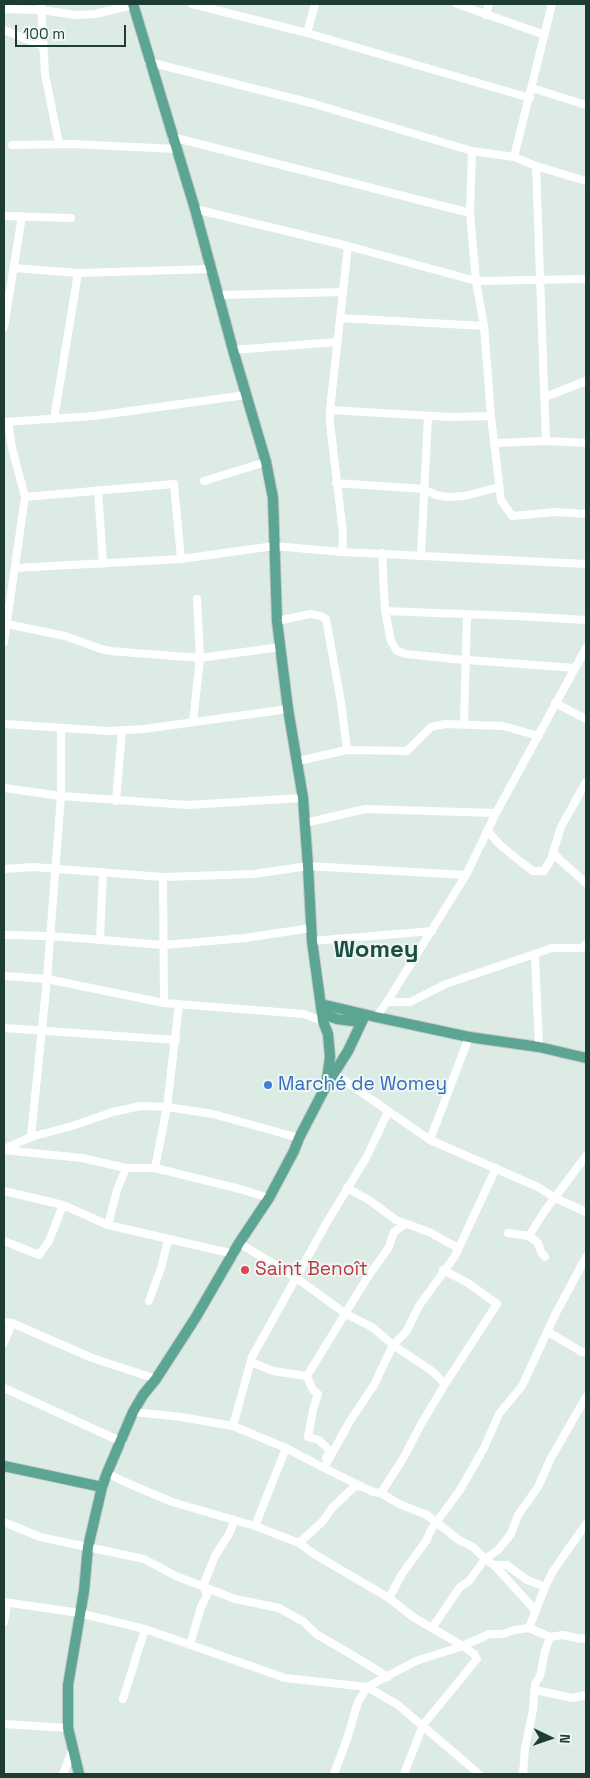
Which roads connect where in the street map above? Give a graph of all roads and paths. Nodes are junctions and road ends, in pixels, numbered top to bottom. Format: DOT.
graph roads {
  1 [pos="133,4"];
  2 [pos="192,4"];
  3 [pos="315,4"];
  4 [pos="457,4"];
  5 [pos="490,4"];
  6 [pos="552,4"];
  7 [pos="41,7"];
  8 [pos="4,9"];
  9 [pos="486,15"];
  10 [pos="4,30"];
  11 [pos="307,33"];
  12 [pos="545,35"];
  13 [pos="44,46"];
  14 [pos="149,62"];
  15 [pos="532,88"];
  16 [pos="530,98"];
  17 [pos="586,105"];
  18 [pos="172,137"];
  19 [pos="59,144"];
  20 [pos="12,145"];
  21 [pos="176,149"];
  22 [pos="472,151"];
  23 [pos="514,157"];
  24 [pos="536,166"];
  25 [pos="586,182"];
  26 [pos="195,209"];
  27 [pos="470,213"];
  28 [pos="4,216"];
  29 [pos="22,216"];
  30 [pos="71,218"];
  31 [pos="348,246"];
  32 [pos="13,268"];
  33 [pos="212,269"];
  34 [pos="78,273"];
  35 [pos="586,279"];
  36 [pos="476,280"];
  37 [pos="540,280"];
  38 [pos="343,292"];
  39 [pos="219,296"];
  40 [pos="340,318"];
  41 [pos="484,326"];
  42 [pos="4,328"];
  43 [pos="337,342"];
  44 [pos="233,350"];
  45 [pos="586,381"];
  46 [pos="246,394"];
  47 [pos="545,397"];
  48 [pos="330,410"];
  49 [pos="428,416"];
  50 [pos="491,416"];
  51 [pos="54,419"];
  52 [pos="6,422"];
  53 [pos="546,441"];
  54 [pos="495,443"];
  55 [pos="586,443"];
  56 [pos="266,462"];
  57 [pos="204,481"];
  58 [pos="336,483"];
  59 [pos="499,487"];
  60 [pos="424,489"];
  61 [pos="98,490"];
  62 [pos="25,497"];
  63 [pos="586,514"];
  64 [pos="274,546"];
  65 [pos="342,552"];
  66 [pos="382,554"];
  67 [pos="421,555"];
  68 [pos="181,559"];
  69 [pos="103,564"];
  70 [pos="586,564"];
  71 [pos="15,568"];
  72 [pos="197,599"];
  73 [pos="385,611"];
  74 [pos="467,614"];
  75 [pos="586,620"];
  76 [pos="277,621"];
  77 [pos="7,624"];
  78 [pos="4,642"];
  79 [pos="280,647"];
  80 [pos="585,652"];
  81 [pos="200,658"];
  82 [pos="466,660"];
  83 [pos="575,668"];
  84 [pos="555,703"];
  85 [pos="288,709"];
  86 [pos="586,719"];
  87 [pos="193,722"];
  88 [pos="4,724"];
  89 [pos="464,724"];
  90 [pos="61,728"];
  91 [pos="122,730"];
  92 [pos="539,736"];
  93 [pos="347,750"];
  94 [pos="298,761"];
  95 [pos="586,782"];
  96 [pos="4,788"];
  97 [pos="61,796"];
  98 [pos="303,798"];
  99 [pos="116,801"];
  100 [pos="496,813"];
  101 [pos="305,824"];
  102 [pos="488,830"];
  103 [pos="553,852"];
  104 [pos="308,866"];
  105 [pos="4,869"];
  106 [pos="55,869"];
  107 [pos="586,871"];
  108 [pos="103,872"];
  109 [pos="466,875"];
  110 [pos="163,877"];
  111 [pos="584,881"];
  112 [pos="311,928"];
  113 [pos="432,931"];
  114 [pos="4,935"];
  115 [pos="50,936"];
  116 [pos="100,940"];
  117 [pos="312,940"];
  118 [pos="164,945"];
  119 [pos="585,948"];
  120 [pos="535,955"];
  121 [pos="4,976"];
  122 [pos="47,980"];
  123 [pos="164,1002"];
  124 [pos="387,1002"];
  125 [pos="179,1004"];
  126 [pos="322,1013"];
  127 [pos="376,1017"];
  128 [pos="363,1018"];
  129 [pos="4,1028"];
  130 [pos="42,1032"];
  131 [pos="469,1037"];
  132 [pos="176,1040"];
  133 [pos="538,1047"];
  134 [pos="586,1058"];
  135 [pos="335,1074"];
  136 [pos="326,1086"];
  137 [pos="167,1107"];
  138 [pos="388,1112"];
  139 [pos="31,1137"];
  140 [pos="299,1138"];
  141 [pos="430,1140"];
  142 [pos="4,1149"];
  143 [pos="586,1156"];
  144 [pos="126,1168"];
  145 [pos="155,1168"];
  146 [pos="496,1168"];
  147 [pos="347,1188"];
  148 [pos="4,1191"];
  149 [pos="269,1198"];
  150 [pos="554,1198"];
  151 [pos="63,1205"];
  152 [pos="586,1212"];
  153 [pos="405,1224"];
  154 [pos="108,1225"];
  155 [pos="508,1233"];
  156 [pos="529,1236"];
  157 [pos="168,1240"];
  158 [pos="4,1241"];
  159 [pos="239,1243"];
  160 [pos="458,1248"];
  161 [pos="234,1254"];
  162 [pos="545,1257"];
  163 [pos="586,1257"];
  164 [pos="444,1270"];
  165 [pos="295,1277"];
  166 [pos="149,1301"];
  167 [pos="346,1314"];
  168 [pos="8,1323"];
  169 [pos="548,1332"];
  170 [pos="4,1343"];
  171 [pos="393,1345"];
  172 [pos="586,1352"];
  173 [pos="251,1362"];
  174 [pos="307,1376"];
  175 [pos="156,1379"];
  176 [pos="445,1384"];
  177 [pos="4,1388"];
  178 [pos="586,1397"];
  179 [pos="133,1412"];
  180 [pos="233,1426"];
  181 [pos="122,1442"];
  182 [pos="286,1448"];
  183 [pos="4,1466"];
  184 [pos="323,1468"];
  185 [pos="107,1472"];
  186 [pos="360,1486"];
  187 [pos="102,1487"];
  188 [pos="381,1493"];
  189 [pos="235,1520"];
  190 [pos="4,1522"];
  191 [pos="436,1523"];
  192 [pos="586,1524"];
  193 [pos="255,1526"];
  194 [pos="299,1543"];
  195 [pos="88,1547"];
  196 [pos="485,1559"];
  197 [pos="494,1565"];
  198 [pos="203,1586"];
  199 [pos="545,1587"];
  200 [pos="388,1598"];
  201 [pos="5,1602"];
  202 [pos="536,1611"];
  203 [pos="80,1613"];
  204 [pos="4,1622"];
  205 [pos="432,1628"];
  206 [pos="529,1628"];
  207 [pos="145,1629"];
  208 [pos="550,1637"];
  209 [pos="586,1638"];
  210 [pos="190,1645"];
  211 [pos="463,1646"];
  212 [pos="388,1677"];
  213 [pos="367,1687"];
  214 [pos="535,1690"];
  215 [pos="586,1695"];
  216 [pos="123,1698"];
  217 [pos="4,1724"];
  218 [pos="423,1725"];
  219 [pos="68,1728"];
  220 [pos="74,1748"];
  221 [pos="63,1774"];
  222 [pos="79,1774"];
  223 [pos="334,1774"];
  224 [pos="404,1774"];
  225 [pos="479,1774"];
  226 [pos="523,1774"];
  1 -- 7 [label="street"];
  1 -- 14 [label="main road"];
  2 -- 11 [label="street"];
  3 -- 11 [label="street"];
  4 -- 9 [label="street"];
  5 -- 9 [label="street"];
  6 -- 12 [label="street"];
  7 -- 8 [label="street"];
  7 -- 13 [label="street"];
  9 -- 12 [label="street"];
  10 -- 13 [label="street"];
  11 -- 16 [label="street"];
  12 -- 15 [label="street"];
  13 -- 19 [label="street"];
  14 -- 18 [label="main road"];
  14 -- 22 [label="street"];
  15 -- 16 [label="street"];
  15 -- 17 [label="street"];
  16 -- 23 [label="street"];
  18 -- 21 [label="main road"];
  18 -- 27 [label="street"];
  19 -- 20 [label="street"];
  19 -- 21 [label="street"];
  21 -- 26 [label="main road"];
  22 -- 23 [label="street"];
  22 -- 27 [label="street"];
  23 -- 24 [label="street"];
  24 -- 25 [label="street"];
  24 -- 37 [label="street"];
  26 -- 31 [label="street"];
  26 -- 33 [label="main road"];
  27 -- 36 [label="street"];
  28 -- 29 [label="street"];
  29 -- 30 [label="street"];
  29 -- 32 [label="street"];
  31 -- 36 [label="street"];
  31 -- 38 [label="street"];
  32 -- 34 [label="street"];
  32 -- 42 [label="street"];
  33 -- 34 [label="street"];
  33 -- 39 [label="main road"];
  34 -- 51 [label="street"];
  35 -- 37 [label="street"];
  36 -- 37 [label="street"];
  36 -- 41 [label="street"];
  37 -- 47 [label="street"];
  38 -- 39 [label="street"];
  38 -- 40 [label="street"];
  39 -- 44 [label="main road"];
  40 -- 41 [label="street"];
  40 -- 43 [label="street"];
  41 -- 50 [label="street"];
  43 -- 44 [label="street"];
  43 -- 48 [label="street"];
  44 -- 46 [label="main road"];
  45 -- 47 [label="street"];
  46 -- 51 [label="street"];
  46 -- 56 [label="main road"];
  47 -- 53 [label="street"];
  48 -- 49 [label="street"];
  48 -- 58 [label="street"];
  49 -- 50 [label="street"];
  49 -- 60 [label="street"];
  50 -- 54 [label="street"];
  51 -- 52 [label="street"];
  52 -- 62 [label="street"];
  53 -- 54 [label="street"];
  53 -- 55 [label="street"];
  54 -- 59 [label="street"];
  56 -- 57 [label="street"];
  56 -- 64 [label="main road"];
  58 -- 60 [label="street"];
  58 -- 65 [label="street"];
  59 -- 60 [label="street"];
  59 -- 63 [label="street"];
  60 -- 67 [label="street"];
  61 -- 62 [label="street"];
  61 -- 68 [label="street"];
  61 -- 69 [label="street"];
  62 -- 71 [label="street"];
  64 -- 65 [label="street"];
  64 -- 68 [label="street"];
  64 -- 76 [label="main road"];
  65 -- 66 [label="street"];
  66 -- 67 [label="street"];
  66 -- 73 [label="street"];
  67 -- 70 [label="street"];
  68 -- 69 [label="street"];
  69 -- 71 [label="street"];
  71 -- 77 [label="street"];
  72 -- 81 [label="street"];
  73 -- 74 [label="street"];
  73 -- 82 [label="street"];
  74 -- 75 [label="street"];
  74 -- 82 [label="street"];
  76 -- 79 [label="main road"];
  76 -- 93 [label="street"];
  77 -- 78 [label="street"];
  77 -- 81 [label="street"];
  79 -- 81 [label="street"];
  79 -- 85 [label="main road"];
  80 -- 83 [label="street"];
  81 -- 87 [label="street"];
  82 -- 83 [label="street"];
  82 -- 89 [label="street"];
  83 -- 84 [label="street"];
  84 -- 86 [label="street"];
  84 -- 92 [label="street"];
  85 -- 87 [label="street"];
  85 -- 94 [label="main road"];
  87 -- 91 [label="street"];
  88 -- 90 [label="street"];
  89 -- 92 [label="street"];
  89 -- 93 [label="street"];
  90 -- 91 [label="street"];
  90 -- 97 [label="street"];
  91 -- 99 [label="street"];
  92 -- 100 [label="street"];
  93 -- 94 [label="street"];
  94 -- 98 [label="main road"];
  95 -- 103 [label="street"];
  96 -- 97 [label="street"];
  97 -- 99 [label="street"];
  97 -- 106 [label="street"];
  98 -- 99 [label="street"];
  98 -- 101 [label="main road"];
  100 -- 101 [label="street"];
  100 -- 102 [label="street"];
  101 -- 104 [label="main road"];
  102 -- 103 [label="street"];
  102 -- 109 [label="street"];
  103 -- 111 [label="street"];
  104 -- 109 [label="street"];
  104 -- 110 [label="street"];
  104 -- 112 [label="main road"];
  105 -- 106 [label="street"];
  106 -- 108 [label="street"];
  106 -- 115 [label="street"];
  107 -- 111 [label="street"];
  108 -- 110 [label="street"];
  108 -- 116 [label="street"];
  109 -- 113 [label="street"];
  110 -- 118 [label="street"];
  112 -- 117 [label="main road"];
  112 -- 118 [label="street"];
  113 -- 117 [label="street"];
  113 -- 124 [label="street"];
  114 -- 115 [label="street"];
  115 -- 116 [label="street"];
  115 -- 122 [label="street"];
  116 -- 118 [label="street"];
  117 -- 126 [label="main road"];
  118 -- 123 [label="street"];
  119 -- 120 [label="street"];
  120 -- 124 [label="street"];
  120 -- 133 [label="street"];
  121 -- 122 [label="street"];
  122 -- 123 [label="street"];
  122 -- 130 [label="street"];
  123 -- 125 [label="street"];
  124 -- 127 [label="street"];
  125 -- 126 [label="street"];
  125 -- 132 [label="street"];
  126 -- 128 [label="main road"];
  126 -- 136 [label="main road"];
  127 -- 128 [label="main road"];
  127 -- 131 [label="main road"];
  128 -- 135 [label="main road"];
  129 -- 130 [label="street"];
  130 -- 132 [label="street"];
  130 -- 139 [label="street"];
  131 -- 133 [label="main road"];
  131 -- 141 [label="street"];
  132 -- 137 [label="street"];
  133 -- 134 [label="main road"];
  135 -- 136 [label="main road"];
  135 -- 138 [label="street"];
  136 -- 140 [label="main road"];
  137 -- 139 [label="street"];
  137 -- 140 [label="street"];
  137 -- 145 [label="street"];
  138 -- 141 [label="street"];
  138 -- 147 [label="street"];
  139 -- 142 [label="street"];
  140 -- 149 [label="main road"];
  141 -- 146 [label="street"];
  142 -- 144 [label="street"];
  143 -- 150 [label="street"];
  144 -- 145 [label="street"];
  144 -- 154 [label="street"];
  145 -- 149 [label="street"];
  146 -- 150 [label="street"];
  146 -- 160 [label="street"];
  147 -- 153 [label="street"];
  147 -- 165 [label="street"];
  148 -- 151 [label="street"];
  149 -- 159 [label="main road"];
  150 -- 152 [label="street"];
  150 -- 156 [label="street"];
  151 -- 154 [label="street"];
  151 -- 158 [label="street"];
  153 -- 160 [label="street"];
  153 -- 167 [label="street"];
  154 -- 157 [label="street"];
  155 -- 156 [label="street"];
  156 -- 162 [label="street"];
  157 -- 161 [label="street"];
  157 -- 166 [label="street"];
  159 -- 161 [label="main road"];
  159 -- 165 [label="street"];
  160 -- 164 [label="street"];
  161 -- 175 [label="main road"];
  163 -- 169 [label="street"];
  164 -- 171 [label="street"];
  164 -- 176 [label="street"];
  165 -- 167 [label="street"];
  165 -- 173 [label="street"];
  167 -- 171 [label="street"];
  167 -- 174 [label="street"];
  168 -- 170 [label="street"];
  168 -- 175 [label="street"];
  169 -- 172 [label="street"];
  169 -- 191 [label="street"];
  171 -- 176 [label="street"];
  171 -- 184 [label="street"];
  173 -- 174 [label="street"];
  173 -- 180 [label="street"];
  174 -- 184 [label="street"];
  175 -- 179 [label="main road"];
  176 -- 188 [label="street"];
  177 -- 181 [label="street"];
  178 -- 196 [label="street"];
  179 -- 180 [label="street"];
  179 -- 181 [label="main road"];
  180 -- 182 [label="street"];
  181 -- 185 [label="main road"];
  182 -- 184 [label="street"];
  182 -- 193 [label="street"];
  183 -- 187 [label="main road"];
  184 -- 186 [label="street"];
  185 -- 187 [label="main road"];
  185 -- 189 [label="street"];
  186 -- 188 [label="street"];
  186 -- 194 [label="street"];
  187 -- 195 [label="main road"];
  188 -- 191 [label="street"];
  189 -- 193 [label="street"];
  189 -- 198 [label="street"];
  190 -- 195 [label="street"];
  191 -- 196 [label="street"];
  191 -- 200 [label="street"];
  192 -- 199 [label="street"];
  193 -- 194 [label="street"];
  194 -- 200 [label="street"];
  195 -- 198 [label="street"];
  195 -- 203 [label="main road"];
  196 -- 197 [label="street"];
  196 -- 205 [label="street"];
  197 -- 199 [label="street"];
  197 -- 202 [label="street"];
  198 -- 210 [label="street"];
  198 -- 212 [label="street"];
  199 -- 202 [label="street"];
  200 -- 205 [label="street"];
  201 -- 203 [label="street"];
  201 -- 204 [label="street"];
  202 -- 206 [label="street"];
  203 -- 207 [label="street"];
  203 -- 219 [label="main road"];
  205 -- 211 [label="street"];
  206 -- 208 [label="street"];
  206 -- 211 [label="street"];
  207 -- 210 [label="street"];
  207 -- 216 [label="street"];
  208 -- 209 [label="street"];
  208 -- 214 [label="street"];
  210 -- 213 [label="street"];
  211 -- 212 [label="street"];
  211 -- 218 [label="street"];
  212 -- 213 [label="street"];
  213 -- 218 [label="street"];
  213 -- 223 [label="street"];
  214 -- 215 [label="street"];
  214 -- 226 [label="street"];
  217 -- 219 [label="street"];
  218 -- 224 [label="street"];
  218 -- 225 [label="street"];
  219 -- 220 [label="main road"];
  220 -- 221 [label="street"];
  220 -- 222 [label="main road"];
}
